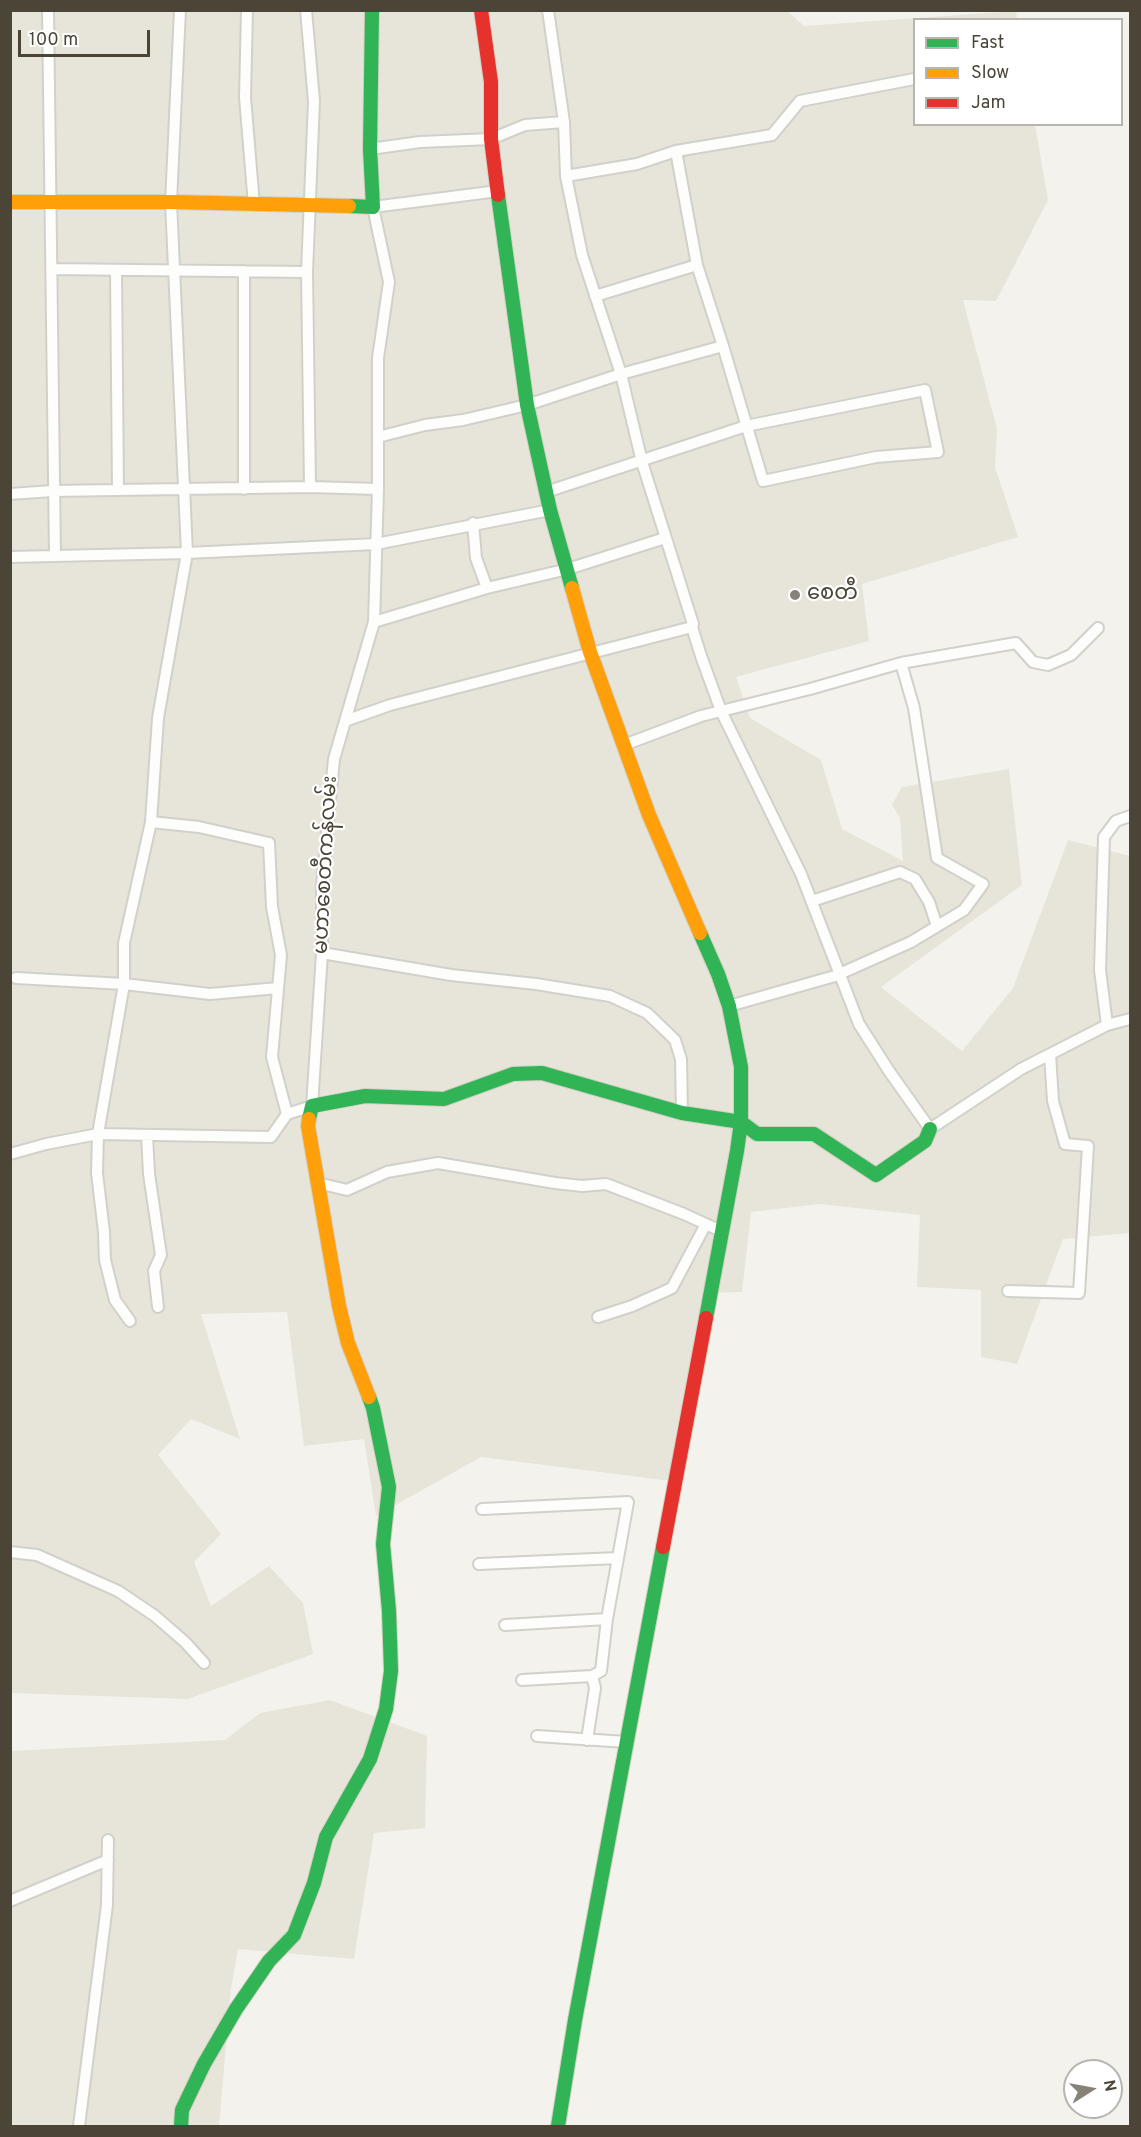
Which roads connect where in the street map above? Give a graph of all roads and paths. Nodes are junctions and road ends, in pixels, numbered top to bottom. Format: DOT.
graph roads {
  1 [pos="48,10"];
  2 [pos="180,10"];
  3 [pos="247,10"];
  4 [pos="306,10"];
  5 [pos="372,10"];
  6 [pos="481,10"];
  7 [pos="548,10"];
  8 [pos="913,79"];
  9 [pos="564,122"];
  10 [pos="491,139"];
  11 [pos="370,149"];
  12 [pos="676,151"];
  13 [pos="566,176"];
  14 [pos="498,191"];
  15 [pos="10,202"];
  16 [pos="52,202"];
  17 [pos="171,202"];
  18 [pos="254,205"];
  19 [pos="309,205"];
  20 [pos="374,207"];
  21 [pos="697,265"];
  22 [pos="52,269"];
  23 [pos="116,270"];
  24 [pos="174,270"];
  25 [pos="244,271"];
  26 [pos="307,272"];
  27 [pos="595,296"];
  28 [pos="723,346"];
  29 [pos="621,374"];
  30 [pos="527,405"];
  31 [pos="746,426"];
  32 [pos="378,437"];
  33 [pos="642,462"];
  34 [pos="310,488"];
  35 [pos="244,489"];
  36 [pos="378,489"];
  37 [pos="118,490"];
  38 [pos="184,490"];
  39 [pos="52,491"];
  40 [pos="546,492"];
  41 [pos="10,494"];
  42 [pos="550,510"];
  43 [pos="473,523"];
  44 [pos="665,538"];
  45 [pos="376,544"];
  46 [pos="187,553"];
  47 [pos="54,556"];
  48 [pos="10,557"];
  49 [pos="568,569"];
  50 [pos="487,588"];
  51 [pos="374,622"];
  52 [pos="692,627"];
  53 [pos="1098,628"];
  54 [pos="590,652"];
  55 [pos="901,663"];
  56 [pos="722,711"];
  57 [pos="345,721"];
  58 [pos="624,745"];
  59 [pos="1131,816"];
  60 [pos="151,822"];
  61 [pos="812,901"];
  62 [pos="937,926"];
  63 [pos="322,953"];
  64 [pos="839,973"];
  65 [pos="16,978"];
  66 [pos="124,984"];
  67 [pos="278,988"];
  68 [pos="729,1006"];
  69 [pos="1131,1019"];
  70 [pos="1107,1025"];
  71 [pos="1050,1054"];
  72 [pos="312,1106"];
  73 [pos="682,1113"];
  74 [pos="287,1114"];
  75 [pos="741,1122"];
  76 [pos="930,1130"];
  77 [pos="98,1134"];
  78 [pos="147,1135"];
  79 [pos="10,1154"];
  80 [pos="318,1183"];
  81 [pos="706,1224"];
  82 [pos="723,1232"];
  83 [pos="1008,1291"];
  84 [pos="158,1307"];
  85 [pos="598,1317"];
  86 [pos="130,1321"];
  87 [pos="482,1509"];
  88 [pos="10,1552"];
  89 [pos="618,1558"];
  90 [pos="479,1564"];
  91 [pos="607,1619"];
  92 [pos="505,1624"];
  93 [pos="204,1663"];
  94 [pos="592,1676"];
  95 [pos="522,1680"];
  96 [pos="537,1736"];
  97 [pos="588,1740"];
  98 [pos="626,1742"];
  99 [pos="108,1840"];
  100 [pos="108,1860"];
  101 [pos="10,1901"];
  102 [pos="79,2127"];
  103 [pos="181,2127"];
  104 [pos="558,2127"];
  1 -- 16 [label="street"];
  2 -- 17 [label="street"];
  3 -- 18 [label="street"];
  4 -- 19 [label="street"];
  5 -- 11 [label="street"];
  6 -- 10 [label="street"];
  7 -- 9 [label="street"];
  8 -- 12 [label="street"];
  9 -- 10 [label="street"];
  9 -- 13 [label="street"];
  10 -- 11 [label="street"];
  10 -- 14 [label="street"];
  11 -- 20 [label="street"];
  12 -- 13 [label="street"];
  12 -- 21 [label="street"];
  13 -- 27 [label="street"];
  14 -- 20 [label="street"];
  14 -- 30 [label="street"];
  15 -- 16 [label="street"];
  16 -- 17 [label="street"];
  16 -- 22 [label="street"];
  17 -- 18 [label="street"];
  17 -- 24 [label="street"];
  18 -- 19 [label="street"];
  19 -- 20 [label="street"];
  19 -- 26 [label="street"];
  20 -- 32 [label="street, မဟာစေတီကန်လမ်း"];
  21 -- 27 [label="street"];
  21 -- 28 [label="street"];
  22 -- 23 [label="street"];
  22 -- 39 [label="street"];
  23 -- 24 [label="street"];
  23 -- 37 [label="street"];
  24 -- 25 [label="street"];
  24 -- 38 [label="street"];
  25 -- 26 [label="street"];
  25 -- 35 [label="street"];
  26 -- 34 [label="street"];
  27 -- 29 [label="street"];
  28 -- 29 [label="street"];
  28 -- 31 [label="street"];
  29 -- 30 [label="street"];
  29 -- 33 [label="street"];
  30 -- 32 [label="street"];
  30 -- 40 [label="street"];
  31 -- 31 [label="street"];
  31 -- 33 [label="street"];
  32 -- 36 [label="street, မဟာစေတီကန်လမ်း"];
  33 -- 40 [label="street"];
  33 -- 44 [label="street"];
  34 -- 35 [label="street"];
  34 -- 36 [label="street"];
  35 -- 38 [label="street"];
  36 -- 45 [label="street, မဟာစေတီကန်လမ်း"];
  37 -- 38 [label="street"];
  37 -- 39 [label="street"];
  38 -- 46 [label="street"];
  39 -- 41 [label="street"];
  39 -- 47 [label="street"];
  40 -- 42 [label="street"];
  42 -- 43 [label="street"];
  42 -- 49 [label="street"];
  43 -- 45 [label="street"];
  43 -- 50 [label="street"];
  44 -- 49 [label="street"];
  44 -- 52 [label="street"];
  45 -- 46 [label="street"];
  45 -- 51 [label="street, မဟာစေတီကန်လမ်း"];
  46 -- 47 [label="street"];
  46 -- 60 [label="street"];
  47 -- 48 [label="street"];
  49 -- 50 [label="street"];
  49 -- 54 [label="street"];
  50 -- 51 [label="street"];
  51 -- 57 [label="street, မဟာစေတီကန်လမ်း"];
  52 -- 54 [label="street"];
  52 -- 56 [label="street"];
  53 -- 55 [label="street"];
  54 -- 57 [label="street"];
  54 -- 58 [label="street"];
  55 -- 56 [label="street"];
  55 -- 62 [label="street"];
  56 -- 58 [label="street"];
  56 -- 61 [label="street"];
  57 -- 63 [label="street, မဟာစေတီကန်လမ်း"];
  58 -- 68 [label="street"];
  59 -- 70 [label="street"];
  60 -- 66 [label="street"];
  60 -- 67 [label="street"];
  61 -- 62 [label="street"];
  61 -- 64 [label="street"];
  62 -- 64 [label="street"];
  63 -- 72 [label="street, မဟာစေတီကန်လမ်း"];
  63 -- 73 [label="street"];
  64 -- 68 [label="street"];
  64 -- 76 [label="street"];
  65 -- 66 [label="street"];
  66 -- 67 [label="street"];
  66 -- 77 [label="street"];
  67 -- 74 [label="street"];
  68 -- 75 [label="street"];
  69 -- 70 [label="street"];
  70 -- 71 [label="street"];
  71 -- 76 [label="street"];
  71 -- 83 [label="street"];
  72 -- 73 [label="street"];
  72 -- 74 [label="street"];
  72 -- 80 [label="street"];
  73 -- 75 [label="street"];
  74 -- 78 [label="street"];
  75 -- 76 [label="street"];
  75 -- 82 [label="street"];
  77 -- 78 [label="street"];
  77 -- 79 [label="street"];
  77 -- 86 [label="street"];
  78 -- 84 [label="street"];
  80 -- 81 [label="street"];
  80 -- 103 [label="street"];
  81 -- 82 [label="street"];
  81 -- 85 [label="street"];
  82 -- 98 [label="street"];
  87 -- 89 [label="street"];
  88 -- 93 [label="street"];
  89 -- 90 [label="street"];
  89 -- 91 [label="street"];
  91 -- 92 [label="street"];
  91 -- 94 [label="street"];
  94 -- 95 [label="street"];
  94 -- 97 [label="street"];
  96 -- 97 [label="street"];
  97 -- 98 [label="street"];
  98 -- 104 [label="street"];
  99 -- 100 [label="street"];
  100 -- 101 [label="street"];
  100 -- 102 [label="street"];
}
